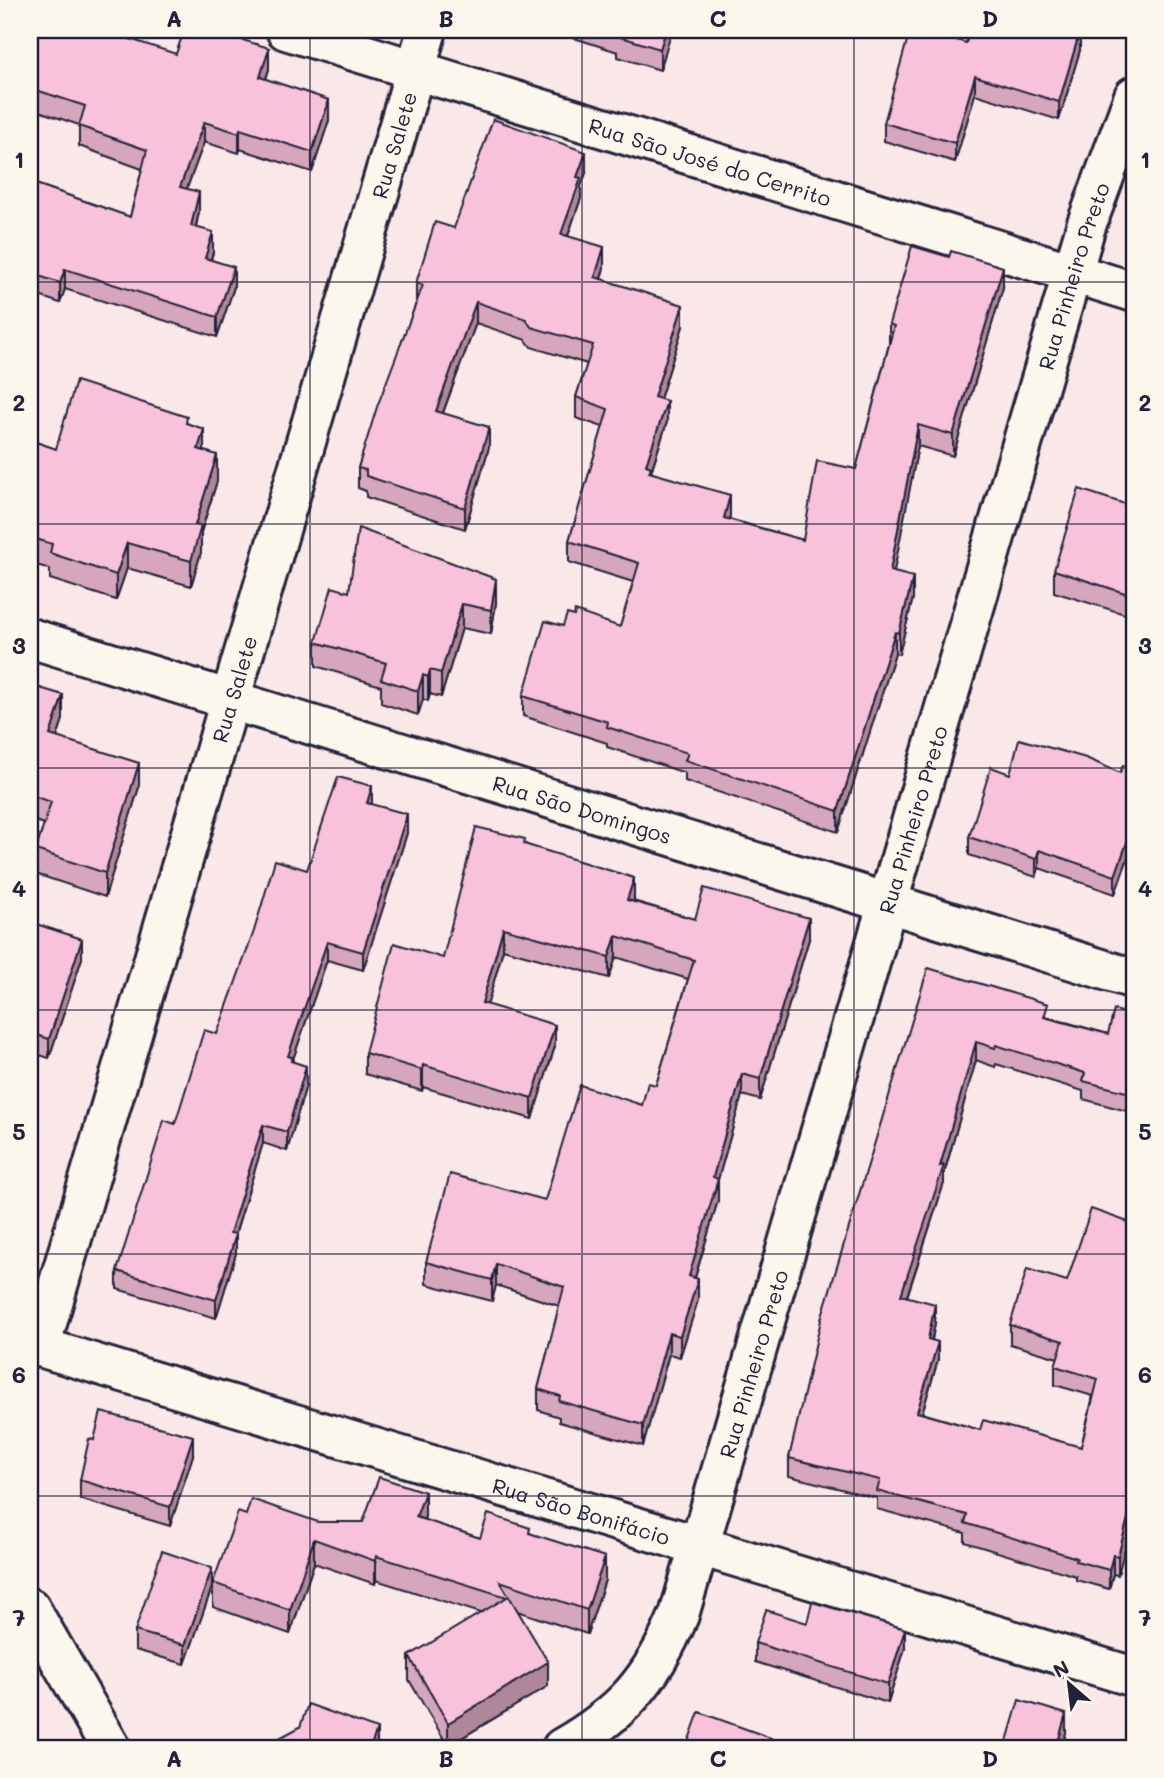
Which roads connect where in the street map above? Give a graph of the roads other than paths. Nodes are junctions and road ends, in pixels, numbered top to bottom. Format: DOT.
graph roads {
  1 [pos="286,30"];
  2 [pos="427,30"];
  3 [pos="415,70"];
  4 [pos="1134,96"];
  5 [pos="1073,273"];
  6 [pos="1134,292"];
  7 [pos="30,638"];
  8 [pos="230,700"];
  9 [pos="888,903"];
  10 [pos="1134,979"];
  11 [pos="35,1345"];
  12 [pos="700,1546"];
  13 [pos="30,1608"];
  14 [pos="1134,1676"];
  15 [pos="111,1748"];
  16 [pos="562,1748"];
  1 -- 3 [label="street, Rua São José do Cerrito"];
  2 -- 3 [label="street, Rua Salete"];
  3 -- 5 [label="street, Rua São José do Cerrito"];
  3 -- 8 [label="street, Rua Salete"];
  4 -- 5 [label="street, Rua Pinheiro Preto"];
  5 -- 6 [label="street, Rua São José do Cerrito"];
  5 -- 9 [label="street, Rua Pinheiro Preto"];
  7 -- 8 [label="street, Rua São Domingos"];
  8 -- 9 [label="street, Rua São Domingos"];
  8 -- 11 [label="street, Rua Salete"];
  9 -- 10 [label="street, Rua São Domingos"];
  9 -- 12 [label="street, Rua Pinheiro Preto"];
  11 -- 12 [label="street, Rua São Bonifácio"];
  12 -- 14 [label="street, Rua São Bonifácio"];
  12 -- 16 [label="street, Rua Pinheiro Preto"];
  13 -- 15 [label="street"];
}
